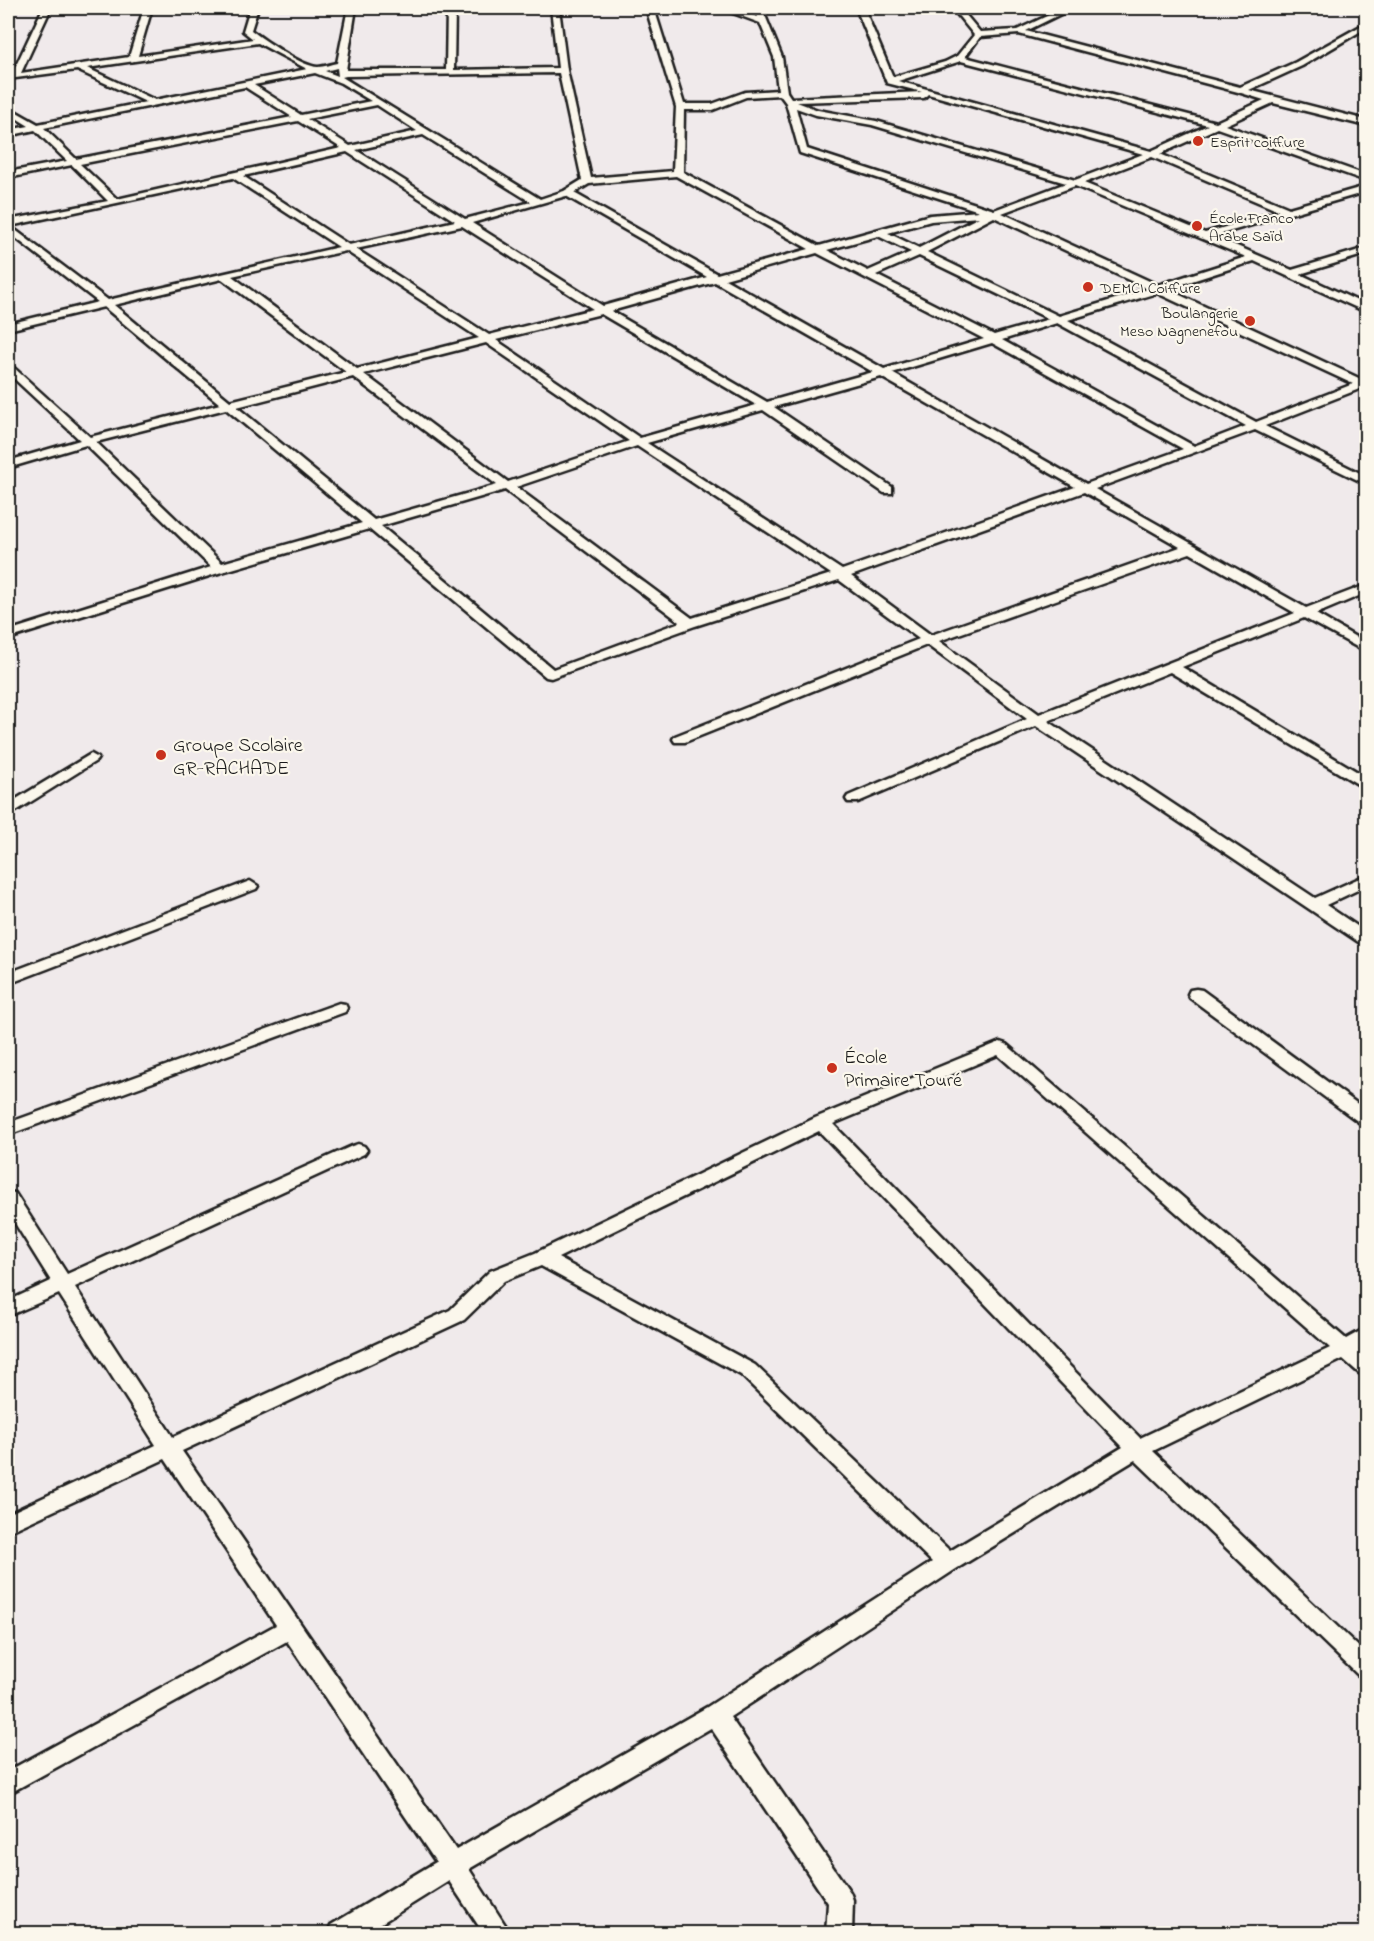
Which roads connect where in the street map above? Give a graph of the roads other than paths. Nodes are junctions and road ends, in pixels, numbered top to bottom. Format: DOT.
graph roads {
  1 [pos="47,8"];
  2 [pos="148,8"];
  3 [pos="254,8"];
  4 [pos="352,8"];
  5 [pos="451,8"];
  6 [pos="555,8"];
  7 [pos="650,8"];
  8 [pos="723,8"];
  9 [pos="758,8"];
  10 [pos="860,8"];
  11 [pos="956,8"];
  12 [pos="1069,8"];
  13 [pos="765,22"];
  14 [pos="1366,25"];
  15 [pos="1019,32"];
  16 [pos="978,35"];
  17 [pos="258,41"];
  18 [pos="960,58"];
  19 [pos="133,59"];
  20 [pos="78,67"];
  21 [pos="315,70"];
  22 [pos="564,70"];
  23 [pos="342,73"];
  24 [pos="450,73"];
  25 [pos="11,76"];
  26 [pos="890,81"];
  27 [pos="246,84"];
  28 [pos="1241,90"];
  29 [pos="938,94"];
  30 [pos="787,98"];
  31 [pos="1272,100"];
  32 [pos="152,102"];
  33 [pos="376,103"];
  34 [pos="680,107"];
  35 [pos="8,110"];
  36 [pos="299,117"];
  37 [pos="1366,123"];
  38 [pos="1217,124"];
  39 [pos="37,127"];
  40 [pos="423,132"];
  41 [pos="8,133"];
  42 [pos="349,149"];
  43 [pos="1152,154"];
  44 [pos="70,162"];
  45 [pos="678,173"];
  46 [pos="8,175"];
  47 [pos="234,175"];
  48 [pos="1366,178"];
  49 [pos="587,181"];
  50 [pos="1076,183"];
  51 [pos="1366,189"];
  52 [pos="567,193"];
  53 [pos="115,202"];
  54 [pos="539,203"];
  55 [pos="1289,212"];
  56 [pos="994,213"];
  57 [pos="465,222"];
  58 [pos="8,225"];
  59 [pos="880,233"];
  60 [pos="1205,236"];
  61 [pos="351,249"];
  62 [pos="819,250"];
  63 [pos="1366,251"];
  64 [pos="920,252"];
  65 [pos="1255,257"];
  66 [pos="867,274"];
  67 [pos="1291,274"];
  68 [pos="224,275"];
  69 [pos="715,279"];
  70 [pos="1158,289"];
  71 [pos="105,303"];
  72 [pos="1366,309"];
  73 [pos="602,310"];
  74 [pos="1058,320"];
  75 [pos="8,327"];
  76 [pos="993,339"];
  77 [pos="489,340"];
  78 [pos="8,368"];
  79 [pos="882,373"];
  80 [pos="358,374"];
  81 [pos="1365,384"];
  82 [pos="228,406"];
  83 [pos="765,406"];
  84 [pos="1255,426"];
  85 [pos="88,441"];
  86 [pos="638,442"];
  87 [pos="1193,450"];
  88 [pos="8,465"];
  89 [pos="1366,480"];
  90 [pos="507,486"];
  91 [pos="1085,488"];
  92 [pos="888,489"];
  93 [pos="372,525"];
  94 [pos="1191,548"];
  95 [pos="220,568"];
  96 [pos="841,575"];
  97 [pos="1366,589"];
  98 [pos="1309,614"];
  99 [pos="690,623"];
  100 [pos="8,634"];
  101 [pos="929,640"];
  102 [pos="1366,648"];
  103 [pos="1172,667"];
  104 [pos="1037,720"];
  105 [pos="680,739"];
  106 [pos="91,758"];
  107 [pos="1366,783"];
  108 [pos="853,799"];
  109 [pos="8,810"];
  110 [pos="1366,880"];
  111 [pos="250,886"];
  112 [pos="1315,904"];
  113 [pos="1366,939"];
  114 [pos="8,979"];
  115 [pos="1196,994"];
  116 [pos="339,1008"];
  117 [pos="1366,1119"];
  118 [pos="820,1122"];
  119 [pos="8,1129"];
  120 [pos="358,1150"];
  121 [pos="8,1198"];
  122 [pos="542,1258"];
  123 [pos="65,1284"];
  124 [pos="8,1309"];
  125 [pos="1366,1335"];
  126 [pos="1344,1350"];
  127 [pos="1366,1368"];
  128 [pos="168,1447"];
  129 [pos="1137,1449"];
  130 [pos="8,1523"];
  131 [pos="948,1563"];
  132 [pos="292,1628"];
  133 [pos="1366,1668"];
  134 [pos="715,1714"];
  135 [pos="8,1784"];
  136 [pos="453,1865"];
  137 [pos="340,1934"];
  138 [pos="499,1934"];
  139 [pos="839,1934"];
  1 -- 25 [label="street"];
  2 -- 19 [label="street"];
  3 -- 17 [label="street"];
  4 -- 23 [label="street"];
  5 -- 24 [label="street"];
  6 -- 22 [label="street"];
  7 -- 34 [label="street"];
  8 -- 13 [label="street"];
  9 -- 13 [label="street"];
  10 -- 26 [label="street"];
  11 -- 16 [label="street"];
  12 -- 15 [label="street"];
  13 -- 30 [label="street"];
  14 -- 28 [label="street"];
  15 -- 16 [label="street"];
  15 -- 28 [label="street"];
  16 -- 18 [label="street"];
  17 -- 19 [label="street"];
  17 -- 21 [label="street"];
  18 -- 26 [label="street"];
  18 -- 38 [label="street"];
  19 -- 20 [label="street"];
  20 -- 25 [label="street"];
  20 -- 32 [label="street"];
  21 -- 23 [label="street"];
  21 -- 23 [label="street"];
  21 -- 27 [label="street"];
  22 -- 24 [label="street"];
  22 -- 49 [label="street"];
  23 -- 24 [label="street"];
  23 -- 33 [label="street"];
  26 -- 29 [label="street"];
  27 -- 32 [label="street"];
  27 -- 36 [label="street"];
  28 -- 31 [label="street"];
  29 -- 30 [label="street"];
  29 -- 43 [label="street"];
  30 -- 34 [label="street"];
  30 -- 50 [label="street"];
  30 -- 56 [label="street"];
  31 -- 37 [label="street"];
  31 -- 38 [label="street"];
  32 -- 39 [label="street"];
  33 -- 36 [label="street"];
  33 -- 40 [label="street"];
  34 -- 45 [label="street"];
  35 -- 39 [label="street"];
  36 -- 42 [label="street"];
  36 -- 44 [label="street"];
  38 -- 43 [label="street"];
  38 -- 48 [label="street"];
  39 -- 41 [label="street"];
  39 -- 44 [label="street"];
  40 -- 42 [label="street"];
  40 -- 54 [label="street"];
  42 -- 47 [label="street"];
  42 -- 57 [label="street"];
  43 -- 50 [label="street"];
  43 -- 55 [label="street"];
  44 -- 46 [label="street"];
  44 -- 53 [label="street"];
  45 -- 49 [label="street"];
  45 -- 62 [label="street"];
  47 -- 53 [label="street"];
  47 -- 61 [label="street"];
  49 -- 52 [label="street"];
  50 -- 56 [label="street"];
  50 -- 60 [label="street"];
  51 -- 55 [label="street"];
  52 -- 54 [label="street"];
  52 -- 69 [label="street"];
  53 -- 58 [label="street"];
  54 -- 57 [label="street"];
  55 -- 60 [label="street"];
  56 -- 59 [label="street"];
  56 -- 64 [label="street"];
  56 -- 70 [label="street"];
  57 -- 61 [label="street"];
  57 -- 73 [label="street"];
  58 -- 71 [label="street"];
  59 -- 62 [label="street"];
  59 -- 64 [label="street"];
  60 -- 65 [label="street"];
  61 -- 68 [label="street"];
  61 -- 77 [label="street"];
  62 -- 66 [label="street"];
  62 -- 69 [label="street"];
  63 -- 67 [label="street"];
  64 -- 66 [label="street"];
  64 -- 74 [label="street"];
  65 -- 67 [label="street"];
  65 -- 70 [label="street"];
  66 -- 76 [label="street"];
  67 -- 72 [label="street"];
  68 -- 71 [label="street"];
  68 -- 80 [label="street"];
  69 -- 73 [label="street"];
  69 -- 79 [label="street"];
  70 -- 74 [label="street"];
  70 -- 81 [label="street"];
  71 -- 75 [label="street"];
  71 -- 82 [label="street"];
  73 -- 77 [label="street"];
  73 -- 83 [label="street"];
  74 -- 76 [label="street"];
  74 -- 84 [label="street"];
  76 -- 79 [label="street"];
  76 -- 87 [label="street"];
  77 -- 80 [label="street"];
  77 -- 86 [label="street"];
  78 -- 85 [label="street"];
  79 -- 83 [label="street"];
  79 -- 91 [label="street"];
  80 -- 82 [label="street"];
  80 -- 90 [label="street"];
  81 -- 84 [label="street"];
  82 -- 85 [label="street"];
  82 -- 93 [label="street"];
  83 -- 86 [label="street"];
  83 -- 92 [label="street"];
  84 -- 87 [label="street"];
  84 -- 89 [label="street"];
  85 -- 88 [label="street"];
  85 -- 95 [label="street"];
  86 -- 90 [label="street"];
  86 -- 96 [label="street"];
  87 -- 91 [label="street"];
  90 -- 93 [label="street"];
  90 -- 99 [label="street"];
  91 -- 94 [label="street"];
  91 -- 96 [label="street"];
  93 -- 95 [label="street"];
  93 -- 99 [label="street"];
  94 -- 98 [label="street"];
  94 -- 101 [label="street"];
  95 -- 100 [label="street"];
  96 -- 99 [label="street"];
  96 -- 101 [label="street"];
  97 -- 98 [label="street"];
  98 -- 102 [label="street"];
  98 -- 103 [label="street"];
  101 -- 104 [label="street"];
  101 -- 105 [label="street"];
  103 -- 104 [label="street"];
  103 -- 107 [label="street"];
  104 -- 108 [label="street"];
  104 -- 112 [label="street"];
  106 -- 109 [label="street"];
  110 -- 112 [label="street"];
  111 -- 114 [label="street"];
  112 -- 113 [label="street"];
  115 -- 117 [label="street"];
  116 -- 119 [label="street"];
  118 -- 122 [label="street"];
  118 -- 126 [label="street"];
  118 -- 129 [label="street"];
  120 -- 123 [label="street"];
  121 -- 123 [label="street"];
  122 -- 128 [label="street"];
  122 -- 131 [label="street"];
  123 -- 124 [label="street"];
  123 -- 128 [label="street"];
  125 -- 126 [label="street"];
  126 -- 127 [label="street"];
  126 -- 129 [label="street"];
  128 -- 130 [label="street"];
  128 -- 132 [label="street"];
  129 -- 131 [label="street"];
  129 -- 133 [label="street"];
  131 -- 134 [label="street"];
  132 -- 135 [label="street"];
  132 -- 136 [label="street"];
  134 -- 136 [label="street"];
  134 -- 139 [label="street"];
  136 -- 137 [label="street"];
  136 -- 138 [label="street"];
}
